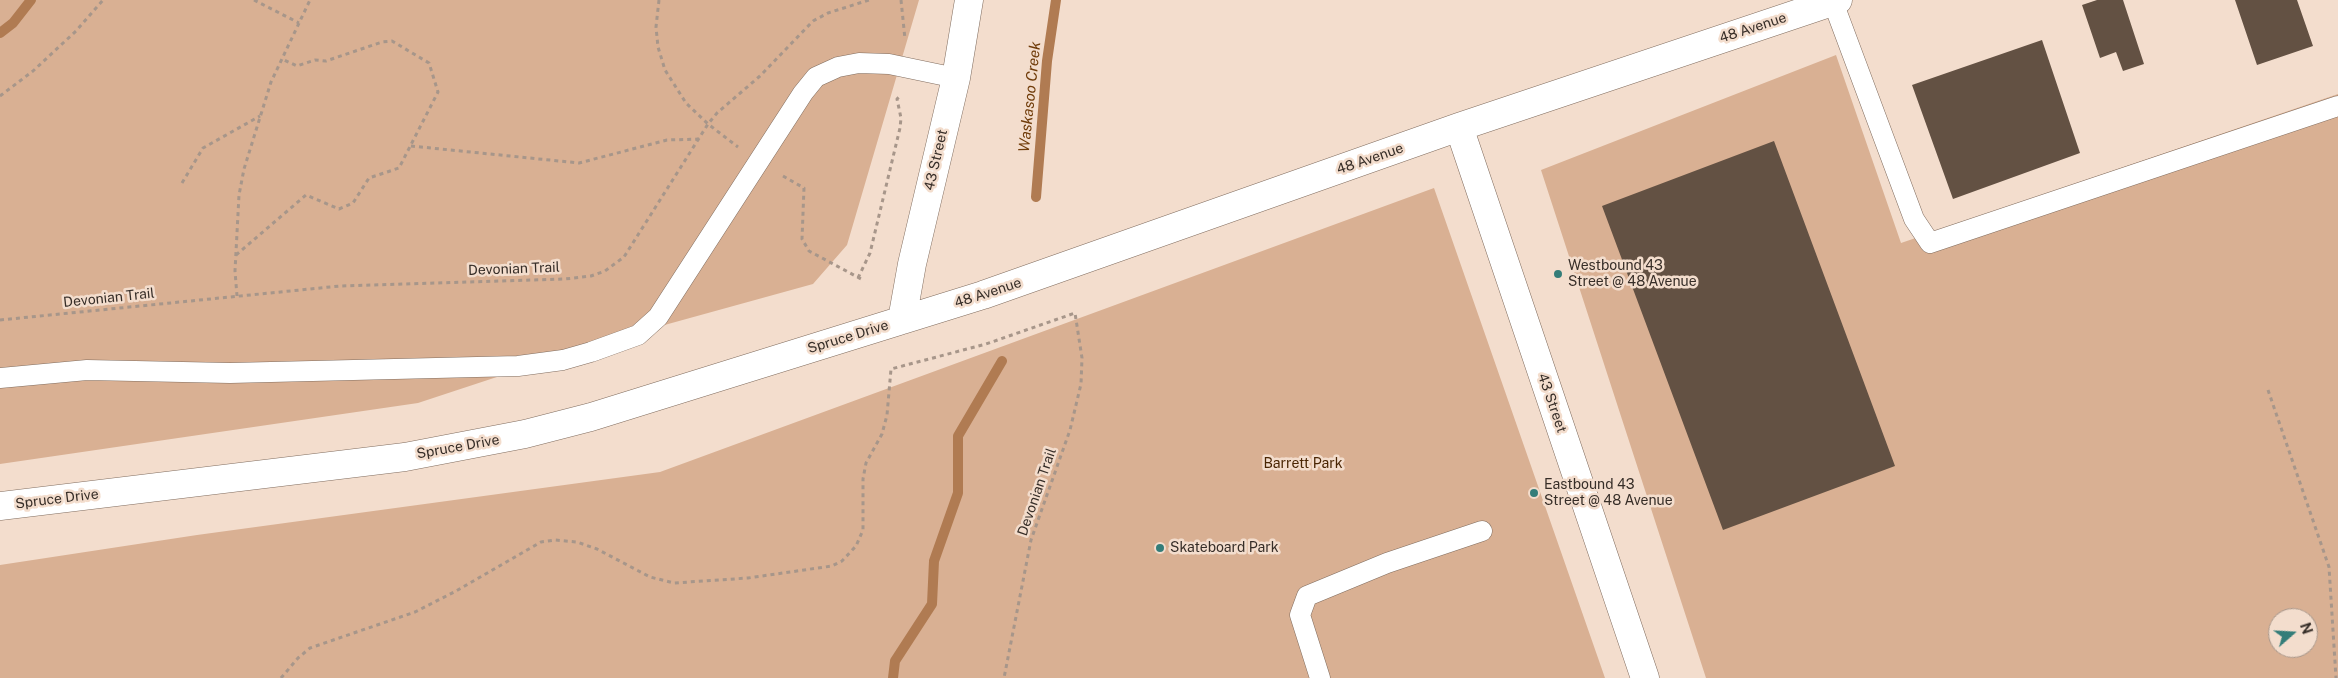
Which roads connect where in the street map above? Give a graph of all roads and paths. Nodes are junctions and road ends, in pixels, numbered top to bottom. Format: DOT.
graph roads {
  1 [pos="103,0"];
  2 [pos="254,0"];
  3 [pos="310,0"];
  4 [pos="659,0"];
  5 [pos="869,0"];
  6 [pos="901,0"];
  7 [pos="969,0"];
  8 [pos="1836,1"];
  9 [pos="299,23"];
  10 [pos="282,59"];
  11 [pos="906,67"];
  12 [pos="956,78"];
  13 [pos="0,96"];
  14 [pos="2338,106"];
  15 [pos="261,116"];
  16 [pos="708,124"];
  17 [pos="1460,127"];
  18 [pos="700,139"];
  19 [pos="411,146"];
  20 [pos="758,162"];
  21 [pos="182,182"];
  22 [pos="236,255"];
  23 [pos="858,278"];
  24 [pos="863,280"];
  25 [pos="237,296"];
  26 [pos="0,320"];
  27 [pos="902,320"];
  28 [pos="0,378"];
  29 [pos="2268,390"];
  30 [pos="0,506"];
  31 [pos="1482,532"];
  32 [pos="282,678"];
  33 [pos="1004,678"];
  34 [pos="1320,678"];
  35 [pos="1645,678"];
  36 [pos="2336,678"];
  1 -- 13 [label="path"];
  2 -- 9 [label="path"];
  3 -- 9 [label="path"];
  4 -- 16 [label="path"];
  5 -- 16 [label="path, Devonian Trail"];
  6 -- 11 [label="path"];
  7 -- 12 [label="street, 43 Street"];
  8 -- 14 [label="lane"];
  8 -- 17 [label="street, 48 Avenue"];
  9 -- 10 [label="path"];
  10 -- 15 [label="path"];
  10 -- 19 [label="path"];
  11 -- 12 [label="lane"];
  11 -- 20 [label="lane"];
  11 -- 23 [label="path"];
  12 -- 27 [label="street, 43 Street"];
  15 -- 21 [label="path"];
  15 -- 22 [label="path"];
  16 -- 18 [label="path, Devonian Trail"];
  16 -- 20 [label="path"];
  17 -- 27 [label="street, 48 Avenue"];
  17 -- 35 [label="street, 43 Street"];
  18 -- 19 [label="path"];
  18 -- 25 [label="path, Devonian Trail"];
  19 -- 22 [label="path"];
  20 -- 23 [label="path"];
  20 -- 28 [label="lane"];
  22 -- 25 [label="path"];
  23 -- 24 [label="path"];
  25 -- 26 [label="path, Devonian Trail"];
  27 -- 30 [label="street, Spruce Drive"];
  29 -- 36 [label="path"];
  31 -- 34 [label="lane"];
  32 -- 33 [label="path, Devonian Trail"];
}
